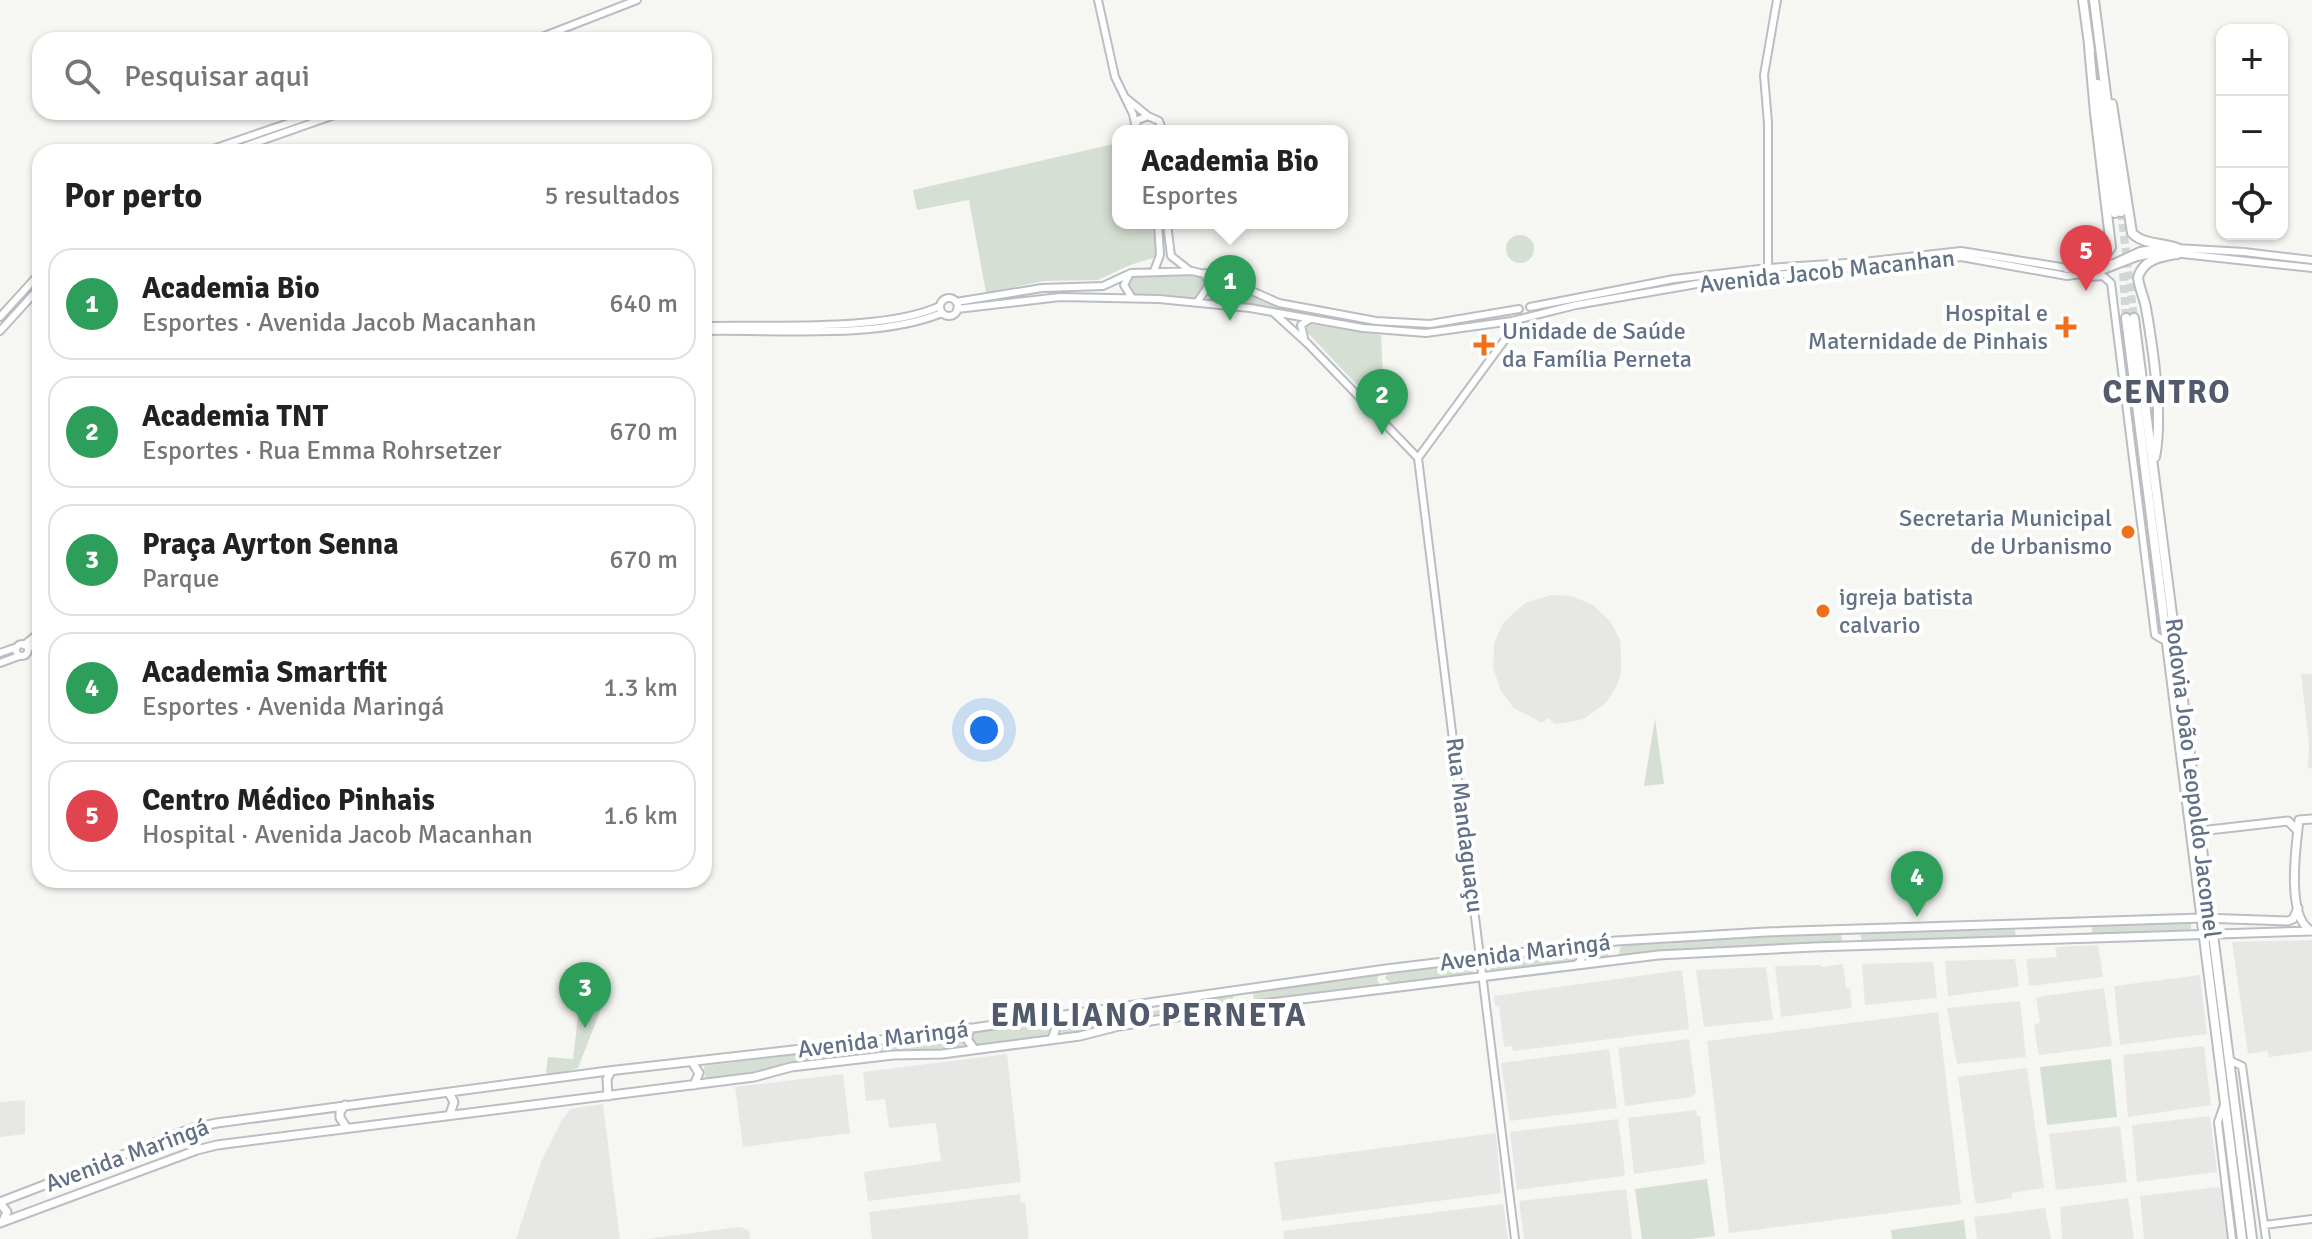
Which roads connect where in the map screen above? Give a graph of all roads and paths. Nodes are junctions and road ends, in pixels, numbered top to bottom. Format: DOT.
graph roads {
  1 [pos="637,0"];
  2 [pos="1098,0"];
  3 [pos="1777,0"];
  4 [pos="2083,0"];
  5 [pos="2094,0"];
  6 [pos="555,32"];
  7 [pos="2089,46"];
  8 [pos="2104,75"];
  9 [pos="1124,96"];
  10 [pos="1148,116"];
  11 [pos="298,120"];
  12 [pos="320,120"];
  13 [pos="1133,125"];
  14 [pos="1137,125"];
  15 [pos="1161,125"];
  16 [pos="227,144"];
  17 [pos="252,144"];
  18 [pos="1159,229"];
  19 [pos="1168,229"];
  20 [pos="1169,244"];
  21 [pos="1160,245"];
  22 [pos="2177,251"];
  23 [pos="2005,256"];
  24 [pos="2312,260"];
  25 [pos="2004,265"];
  26 [pos="2312,268"];
  27 [pos="1154,271"];
  28 [pos="1192,271"];
  29 [pos="1768,271"];
  30 [pos="1132,272"];
  31 [pos="2067,272"];
  32 [pos="1205,273"];
  33 [pos="32,282"];
  34 [pos="32,296"];
  35 [pos="1132,298"];
  36 [pos="1198,301"];
  37 [pos="956,306"];
  38 [pos="941,310"];
  39 [pos="1530,310"];
  40 [pos="1502,311"];
  41 [pos="1273,312"];
  42 [pos="1520,313"];
  43 [pos="0,317"];
  44 [pos="1311,318"];
  45 [pos="1503,322"];
  46 [pos="712,329"];
  47 [pos="0,331"];
  48 [pos="1308,344"];
  49 [pos="1418,458"];
  50 [pos="2154,464"];
  51 [pos="32,639"];
  52 [pos="2167,642"];
  53 [pos="32,643"];
  54 [pos="23,647"];
  55 [pos="0,653"];
  56 [pos="0,663"];
  57 [pos="2176,676"];
  58 [pos="2312,819"];
  59 [pos="2200,831"];
  60 [pos="2298,832"];
  61 [pos="2298,908"];
  62 [pos="2206,918"];
  63 [pos="2087,923"];
  64 [pos="2018,926"];
  65 [pos="2312,931"];
  66 [pos="2208,934"];
  67 [pos="2089,938"];
  68 [pos="2019,941"];
  69 [pos="1572,946"];
  70 [pos="1482,957"];
  71 [pos="1574,966"];
  72 [pos="1386,969"];
  73 [pos="1484,977"];
  74 [pos="1388,988"];
  75 [pos="1050,1018"];
  76 [pos="970,1028"];
  77 [pos="1052,1039"];
  78 [pos="974,1049"];
  79 [pos="2229,1060"];
  80 [pos="692,1062"];
  81 [pos="611,1071"];
  82 [pos="694,1085"];
  83 [pos="449,1093"];
  84 [pos="608,1096"];
  85 [pos="2225,1102"];
  86 [pos="345,1105"];
  87 [pos="450,1114"];
  88 [pos="347,1128"];
  89 [pos="0,1202"];
  90 [pos="2312,1219"];
  91 [pos="0,1223"];
  92 [pos="2264,1225"];
  93 [pos="1515,1239"];
  94 [pos="2232,1239"];
  95 [pos="2242,1239"];
  96 [pos="2252,1239"];
  97 [pos="2266,1239"];
  1 -- 6 [label="main road"];
  2 -- 9 [label="main road"];
  3 -- 29 [label="main road"];
  4 -- 7 [label="highway"];
  5 -- 8 [label="highway"];
  7 -- 8 [label="highway"];
  7 -- 31 [label="highway"];
  8 -- 22 [label="highway"];
  9 -- 10 [label="main road"];
  9 -- 13 [label="main road"];
  10 -- 14 [label="main road"];
  10 -- 15 [label="main road"];
  11 -- 16 [label="main road"];
  12 -- 17 [label="main road"];
  18 -- 21 [label="main road"];
  19 -- 20 [label="main road"];
  20 -- 21 [label="main road"];
  20 -- 28 [label="main road"];
  21 -- 27 [label="main road"];
  22 -- 24 [label="main road"];
  22 -- 26 [label="main road"];
  22 -- 31 [label="main road, Avenida Jacob Macanhan"];
  22 -- 50 [label="highway"];
  23 -- 25 [label="main road"];
  23 -- 29 [label="main road, Avenida Jacob Macanhan"];
  23 -- 31 [label="main road, Avenida Jacob Macanhan"];
  25 -- 29 [label="main road, Avenida Jacob Macanhan"];
  25 -- 31 [label="main road, Avenida Jacob Macanhan"];
  27 -- 28 [label="main road"];
  27 -- 30 [label="main road"];
  28 -- 32 [label="main road"];
  29 -- 39 [label="main road, Avenida Jacob Macanhan"];
  30 -- 35 [label="main road"];
  30 -- 37 [label="main road"];
  31 -- 52 [label="main road"];
  32 -- 36 [label="main road"];
  32 -- 40 [label="main road"];
  33 -- 43 [label="main road"];
  34 -- 47 [label="main road"];
  35 -- 36 [label="main road"];
  35 -- 37 [label="main road"];
  36 -- 41 [label="main road"];
  37 -- 38 [label="main road"];
  37 -- 38 [label="main road"];
  38 -- 46 [label="main road"];
  39 -- 42 [label="main road"];
  39 -- 42 [label="main road"];
  40 -- 42 [label="main road"];
  40 -- 45 [label="main road"];
  41 -- 44 [label="main road"];
  41 -- 48 [label="main road"];
  42 -- 45 [label="main road"];
  42 -- 49 [label="main road"];
  44 -- 45 [label="main road"];
  44 -- 48 [label="main road"];
  48 -- 49 [label="main road"];
  49 -- 70 [label="main road, Rua Mandaguaçu"];
  50 -- 52 [label="highway, Rodovia João Leopoldo Jacomel"];
  50 -- 57 [label="highway, Rodovia João Leopoldo Jacomel"];
  51 -- 54 [label="main road"];
  52 -- 57 [label="highway, Rodovia João Leopoldo Jacomel"];
  53 -- 54 [label="main road"];
  54 -- 55 [label="main road"];
  54 -- 56 [label="main road"];
  57 -- 59 [label="highway, Rodovia João Leopoldo Jacomel"];
  57 -- 62 [label="highway, Rodovia João Leopoldo Jacomel"];
  58 -- 60 [label="main road"];
  59 -- 60 [label="main road"];
  59 -- 62 [label="highway, Rodovia João Leopoldo Jacomel"];
  60 -- 61 [label="main road"];
  61 -- 62 [label="main road, Avenida Maringá"];
  61 -- 65 [label="main road"];
  62 -- 63 [label="main road, Avenida Maringá"];
  62 -- 66 [label="highway, Rodovia João Leopoldo Jacomel"];
  63 -- 64 [label="main road, Avenida Maringá"];
  63 -- 67 [label="main road"];
  64 -- 68 [label="main road"];
  64 -- 69 [label="main road, Avenida Maringá"];
  65 -- 66 [label="main road, Avenida Maringá"];
  66 -- 67 [label="main road, Avenida Maringá"];
  66 -- 79 [label="highway, Rodovia João Leopoldo Jacomel"];
  66 -- 85 [label="highway, Rodovia João Leopoldo Jacomel"];
  67 -- 68 [label="main road, Avenida Maringá"];
  68 -- 71 [label="main road, Avenida Maringá"];
  69 -- 70 [label="main road, Avenida Maringá"];
  69 -- 71 [label="main road"];
  70 -- 72 [label="main road, Avenida Maringá"];
  70 -- 73 [label="main road, Rua Mandaguaçu"];
  71 -- 73 [label="main road, Avenida Maringá"];
  72 -- 74 [label="main road"];
  72 -- 75 [label="main road, Avenida Maringá"];
  73 -- 74 [label="main road, Avenida Maringá"];
  73 -- 93 [label="main road, Rua Mandaguaçu"];
  74 -- 77 [label="main road, Avenida Maringá"];
  75 -- 76 [label="main road, Avenida Maringá"];
  75 -- 77 [label="main road"];
  76 -- 78 [label="main road"];
  76 -- 80 [label="main road, Avenida Maringá"];
  77 -- 78 [label="main road, Avenida Maringá"];
  78 -- 82 [label="main road, Avenida Maringá"];
  79 -- 92 [label="main road"];
  79 -- 96 [label="highway, Rodovia João Leopoldo Jacomel"];
  80 -- 81 [label="main road, Avenida Maringá"];
  80 -- 82 [label="main road"];
  81 -- 83 [label="main road, Avenida Maringá"];
  81 -- 84 [label="main road"];
  82 -- 84 [label="main road, Avenida Maringá"];
  83 -- 86 [label="main road, Avenida Maringá"];
  83 -- 87 [label="main road"];
  84 -- 87 [label="main road, Avenida Maringá"];
  85 -- 94 [label="main road, Rodovia João Leopoldo Jacomel"];
  85 -- 95 [label="highway, Rodovia João Leopoldo Jacomel"];
  86 -- 88 [label="main road"];
  86 -- 89 [label="main road, Avenida Maringá"];
  87 -- 88 [label="main road, Avenida Maringá"];
  88 -- 91 [label="main road, Avenida Maringá"];
  89 -- 91 [label="main road"];
  90 -- 92 [label="main road"];
  92 -- 97 [label="main road"];
}
